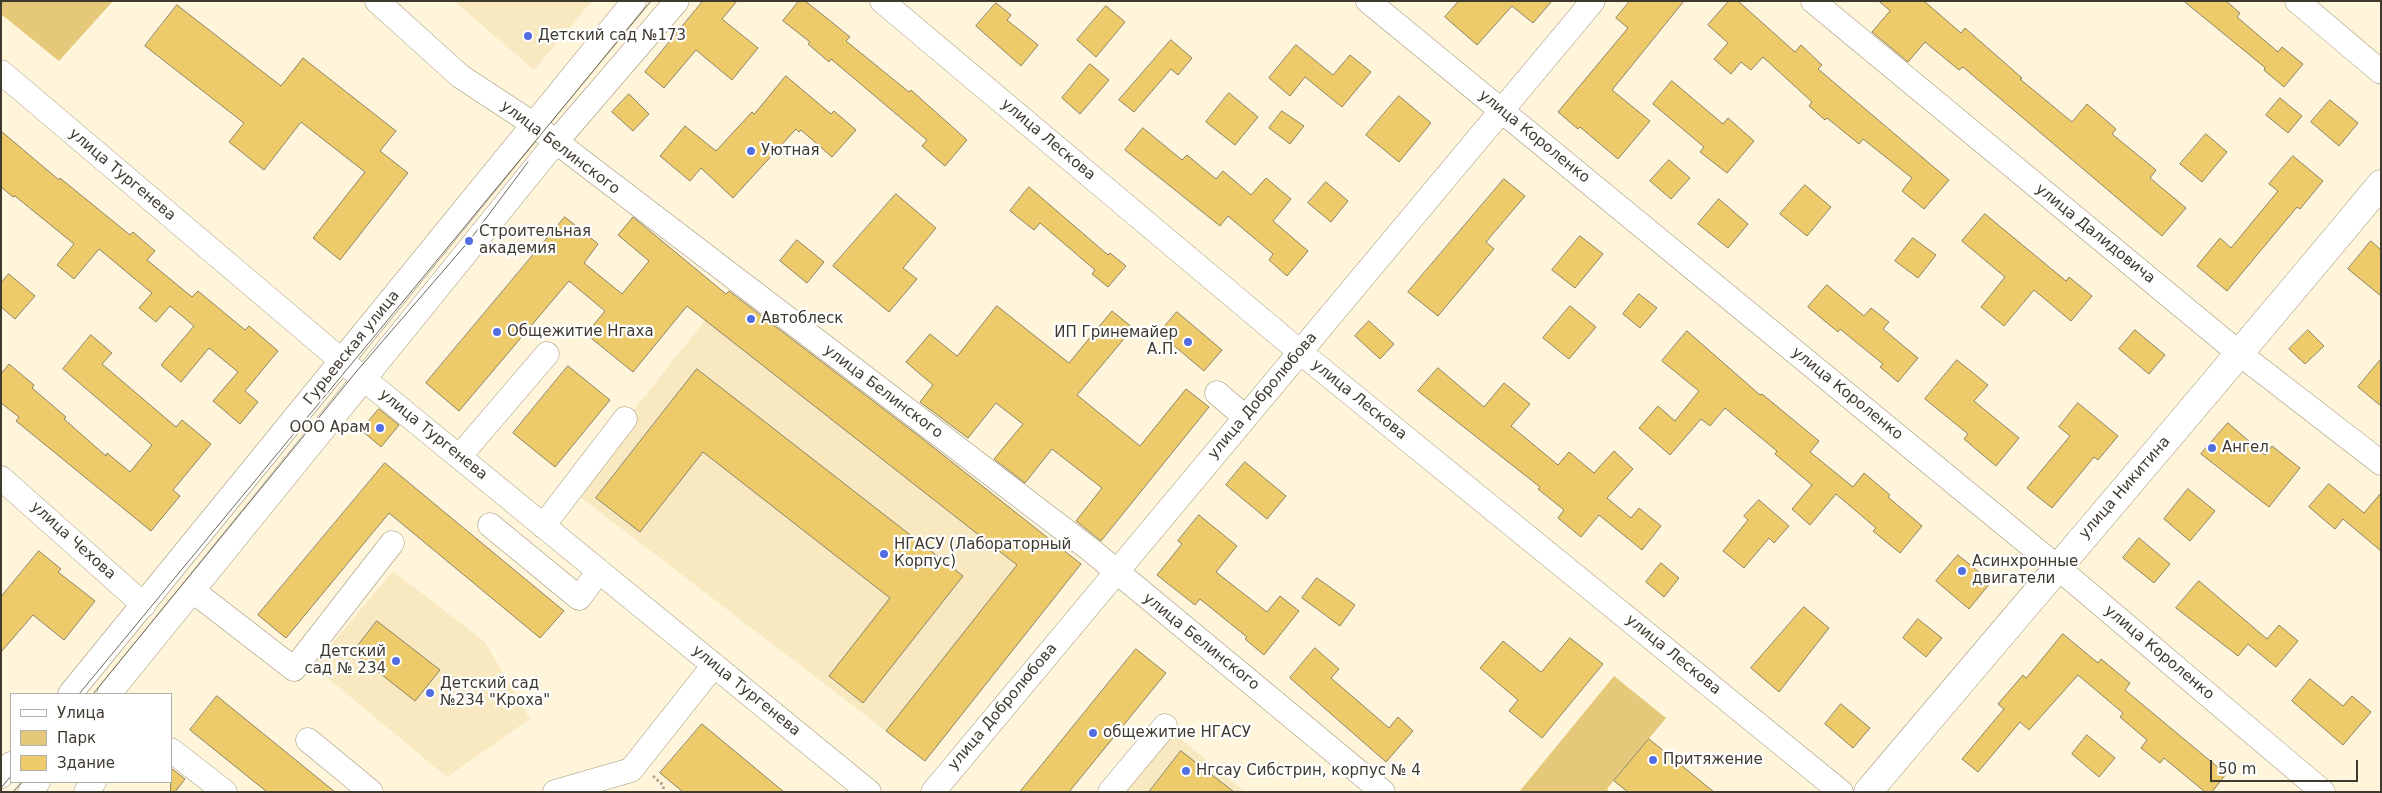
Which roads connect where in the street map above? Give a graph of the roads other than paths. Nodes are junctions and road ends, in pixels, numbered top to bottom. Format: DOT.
graph roads {
  1 [pos="377,1"];
  2 [pos="634,1"];
  3 [pos="677,1"];
  4 [pos="882,1"];
  5 [pos="1368,1"];
  6 [pos="1593,1"];
  7 [pos="1813,1"];
  8 [pos="2296,1"];
  9 [pos="1,72"];
  10 [pos="2381,72"];
  11 [pos="1501,110"];
  12 [pos="533,124"];
  13 [pos="555,143"];
  14 [pos="2381,184"];
  15 [pos="1300,352"];
  16 [pos="547,354"];
  17 [pos="2240,354"];
  18 [pos="342,361"];
  19 [pos="364,379"];
  20 [pos="1217,393"];
  21 [pos="1245,417"];
  22 [pos="625,419"];
  23 [pos="459,456"];
  24 [pos="2381,463"];
  25 [pos="1,478"];
  26 [pos="490,525"];
  27 [pos="543,526"];
  28 [pos="392,543"];
  29 [pos="2057,567"];
  30 [pos="599,571"];
  31 [pos="1116,572"];
  32 [pos="193,591"];
  33 [pos="144,605"];
  34 [pos="714,665"];
  35 [pos="71,693"];
  36 [pos="110,693"];
  37 [pos="1165,726"];
  38 [pos="308,740"];
  39 [pos="172,751"];
  40 [pos="10,765"];
  41 [pos="1,776"];
  42 [pos="224,792"];
  43 [pos="371,792"];
  44 [pos="555,792"];
  45 [pos="869,792"];
  46 [pos="933,792"];
  47 [pos="1110,792"];
  48 [pos="1383,792"];
  49 [pos="1841,792"];
  50 [pos="1868,792"];
  51 [pos="2323,792"];
  1 -- 12 [label="street, улица Белинского"];
  2 -- 12 [label="street, Гурьевская улица"];
  3 -- 13 [label="street, Гурьевская улица"];
  4 -- 15 [label="street, улица Лескова"];
  5 -- 11 [label="street, улица Короленко"];
  6 -- 11 [label="street, улица Добролюбова"];
  7 -- 17 [label="street, улица Далидовича"];
  8 -- 10 [label="street"];
  9 -- 18 [label="street, улица Тургенева"];
  11 -- 15 [label="street, улица Добролюбова"];
  11 -- 29 [label="street, улица Короленко"];
  12 -- 13 [label="street, улица Белинского"];
  12 -- 18 [label="street, Гурьевская улица"];
  13 -- 19 [label="street, Гурьевская улица"];
  13 -- 31 [label="street, улица Белинского"];
  14 -- 17 [label="main road, улица Никитина"];
  15 -- 21 [label="street, улица Добролюбова"];
  15 -- 49 [label="street, улица Лескова"];
  16 -- 23 [label="street"];
  17 -- 24 [label="street, улица Далидовича"];
  17 -- 29 [label="main road, улица Никитина"];
  18 -- 19 [label="street, улица Тургенева"];
  18 -- 33 [label="street, Гурьевская улица"];
  19 -- 23 [label="street, улица Тургенева"];
  19 -- 32 [label="street, Гурьевская улица"];
  20 -- 21 [label="street"];
  21 -- 31 [label="street, улица Добролюбова"];
  22 -- 27 [label="street"];
  23 -- 27 [label="street, улица Тургенева"];
  25 -- 33 [label="street, улица Чехова"];
  26 -- 30 [label="street"];
  27 -- 30 [label="street, улица Тургенева"];
  28 -- 32 [label="street"];
  29 -- 50 [label="main road, улица Никитина"];
  29 -- 51 [label="street, улица Короленко"];
  30 -- 34 [label="street, улица Тургенева"];
  31 -- 46 [label="street, улица Добролюбова"];
  31 -- 48 [label="street, улица Белинского"];
  32 -- 36 [label="street, Гурьевская улица"];
  33 -- 35 [label="street, Гурьевская улица"];
  34 -- 44 [label="street"];
  34 -- 45 [label="street, улица Тургенева"];
  37 -- 47 [label="street"];
  38 -- 43 [label="street"];
  39 -- 42 [label="street"];
  40 -- 41 [label="street"];
}
